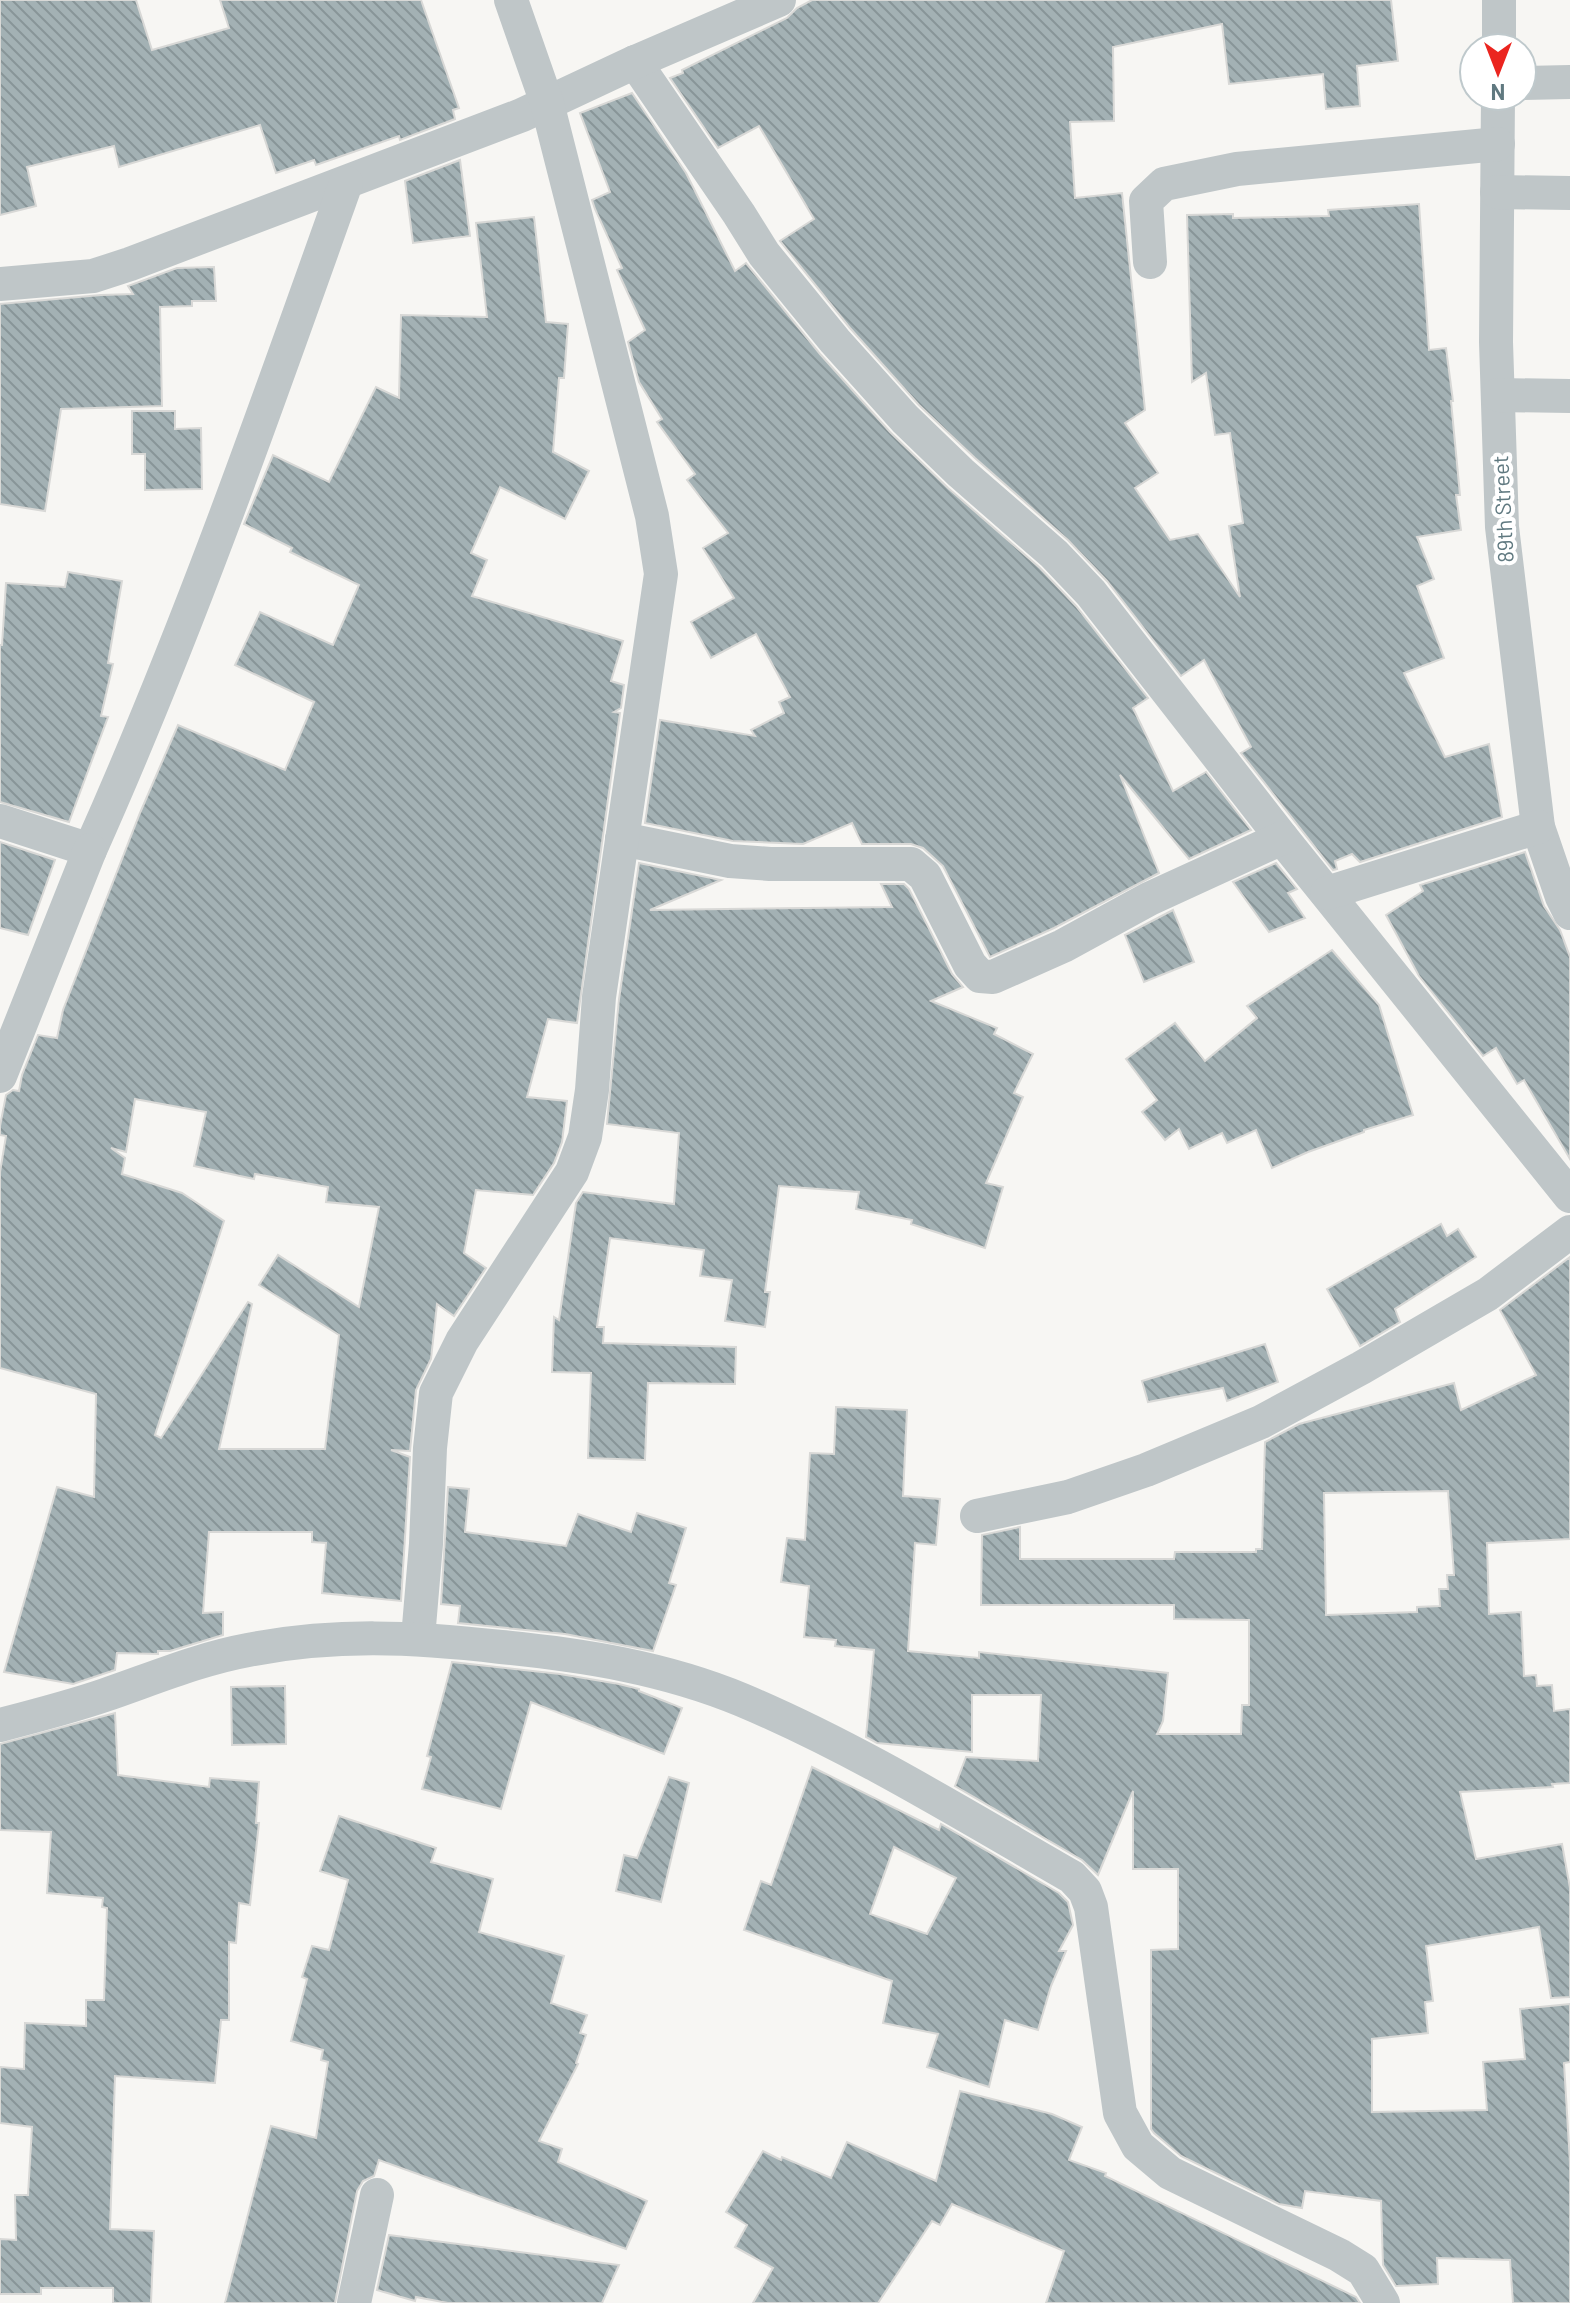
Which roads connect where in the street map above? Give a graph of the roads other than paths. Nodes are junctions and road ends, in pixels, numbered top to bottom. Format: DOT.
graph roads {
  1 [pos="511,0"];
  2 [pos="779,0"];
  3 [pos="1499,0"];
  4 [pos="1499,32"];
  5 [pos="635,62"];
  6 [pos="1570,82"];
  7 [pos="1538,83"];
  8 [pos="547,103"];
  9 [pos="1498,112"];
  10 [pos="1498,144"];
  11 [pos="346,183"];
  12 [pos="1497,192"];
  13 [pos="1570,193"];
  14 [pos="1150,262"];
  15 [pos="0,284"];
  16 [pos="1498,395"];
  17 [pos="1570,396"];
  18 [pos="0,821"];
  19 [pos="1538,827"];
  20 [pos="1282,838"];
  21 [pos="622,839"];
  22 [pos="90,850"];
  23 [pos="1327,893"];
  24 [pos="1570,913"];
  25 [pos="0,1076"];
  26 [pos="1570,1196"];
  27 [pos="1570,1232"];
  28 [pos="977,1516"];
  29 [pos="418,1638"];
  30 [pos="0,1725"];
  31 [pos="377,2195"];
  32 [pos="354,2303"];
  33 [pos="1383,2303"];
  1 -- 8 [label="street"];
  2 -- 5 [label="street"];
  3 -- 4 [label="street"];
  5 -- 8 [label="street"];
  5 -- 20 [label="street"];
  6 -- 7 [label="street"];
  8 -- 11 [label="street"];
  8 -- 21 [label="street"];
  9 -- 10 [label="street, 89th Street"];
  10 -- 12 [label="street, 89th Street"];
  10 -- 14 [label="street"];
  11 -- 15 [label="street"];
  11 -- 22 [label="street"];
  12 -- 13 [label="street"];
  12 -- 16 [label="street, 89th Street"];
  16 -- 17 [label="street"];
  16 -- 19 [label="street, 89th Street"];
  18 -- 22 [label="street"];
  19 -- 23 [label="street"];
  19 -- 24 [label="street, 89th Street"];
  20 -- 21 [label="street"];
  20 -- 23 [label="street"];
  21 -- 29 [label="street"];
  22 -- 25 [label="street"];
  23 -- 26 [label="street"];
  27 -- 28 [label="street"];
  29 -- 30 [label="street"];
  29 -- 33 [label="street"];
  31 -- 32 [label="street"];
}
